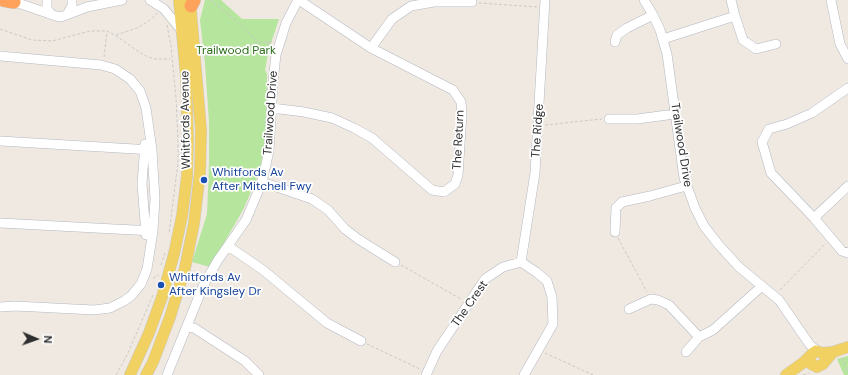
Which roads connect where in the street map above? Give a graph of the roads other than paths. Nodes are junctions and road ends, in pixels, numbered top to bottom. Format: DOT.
graph roads {
  1 [pos="47,0"];
  2 [pos="72,0"];
  3 [pos="122,0"];
  4 [pos="150,0"];
  5 [pos="179,0"];
  6 [pos="299,0"];
  7 [pos="644,0"];
  8 [pos="731,0"];
  9 [pos="831,0"];
  10 [pos="8,1"];
  11 [pos="192,2"];
  12 [pos="472,2"];
  13 [pos="544,4"];
  14 [pos="68,13"];
  15 [pos="52,15"];
  16 [pos="653,15"];
  17 [pos="734,16"];
  18 [pos="182,31"];
  19 [pos="663,40"];
  20 [pos="615,42"];
  21 [pos="776,44"];
  22 [pos="371,48"];
  23 [pos="0,56"];
  24 [pos="848,59"];
  25 [pos="848,88"];
  26 [pos="272,108"];
  27 [pos="675,114"];
  28 [pos="610,119"];
  29 [pos="0,141"];
  30 [pos="148,150"];
  31 [pos="262,182"];
  32 [pos="686,186"];
  33 [pos="848,186"];
  34 [pos="814,218"];
  35 [pos="0,223"];
  36 [pos="150,230"];
  37 [pos="615,232"];
  38 [pos="228,246"];
  39 [pos="848,253"];
  40 [pos="395,262"];
  41 [pos="521,262"];
  42 [pos="762,286"];
  43 [pos="0,307"];
  44 [pos="629,309"];
  45 [pos="187,327"];
  46 [pos="699,337"];
  47 [pos="361,341"];
  48 [pos="848,347"];
  49 [pos="686,352"];
  50 [pos="821,356"];
  51 [pos="427,374"];
  52 [pos="130,375"];
  53 [pos="146,375"];
  54 [pos="167,375"];
  55 [pos="259,375"];
  56 [pos="524,375"];
  57 [pos="786,375"];
  58 [pos="797,375"];
  1 -- 15 [label="street"];
  2 -- 14 [label="street"];
  3 -- 14 [label="street"];
  4 -- 18 [label="street"];
  5 -- 18 [label="main road, Whitfords Avenue"];
  6 -- 22 [label="street, The Return"];
  6 -- 26 [label="street, Trailwood Drive"];
  7 -- 16 [label="street, Trailwood Drive"];
  8 -- 17 [label="street"];
  9 -- 24 [label="street"];
  10 -- 15 [label="street"];
  11 -- 53 [label="main road, Whitfords Avenue"];
  12 -- 22 [label="street"];
  13 -- 41 [label="street, The Ridge"];
  14 -- 15 [label="street"];
  16 -- 19 [label="street, Trailwood Drive"];
  16 -- 20 [label="street"];
  17 -- 19 [label="street"];
  17 -- 21 [label="street"];
  18 -- 52 [label="main road, Whitfords Avenue"];
  19 -- 27 [label="street, Trailwood Drive"];
  22 -- 26 [label="street, The Return"];
  23 -- 30 [label="street"];
  25 -- 34 [label="street"];
  26 -- 31 [label="street, Trailwood Drive"];
  27 -- 28 [label="street"];
  27 -- 32 [label="street, Trailwood Drive"];
  29 -- 30 [label="street"];
  30 -- 36 [label="street"];
  30 -- 36 [label="street"];
  31 -- 38 [label="street, Trailwood Drive"];
  31 -- 40 [label="street"];
  32 -- 37 [label="street"];
  32 -- 42 [label="street, Trailwood Drive"];
  33 -- 34 [label="street"];
  34 -- 39 [label="street"];
  35 -- 36 [label="street"];
  36 -- 43 [label="street"];
  38 -- 45 [label="street, Trailwood Drive"];
  38 -- 47 [label="street"];
  41 -- 51 [label="street, The Crest"];
  41 -- 56 [label="street"];
  42 -- 46 [label="street"];
  42 -- 50 [label="street, Trailwood Drive"];
  44 -- 46 [label="street"];
  45 -- 54 [label="street, Trailwood Drive"];
  45 -- 55 [label="street"];
  46 -- 49 [label="street"];
  48 -- 50 [label="main road"];
  50 -- 57 [label="main road"];
  50 -- 58 [label="main road"];
}
